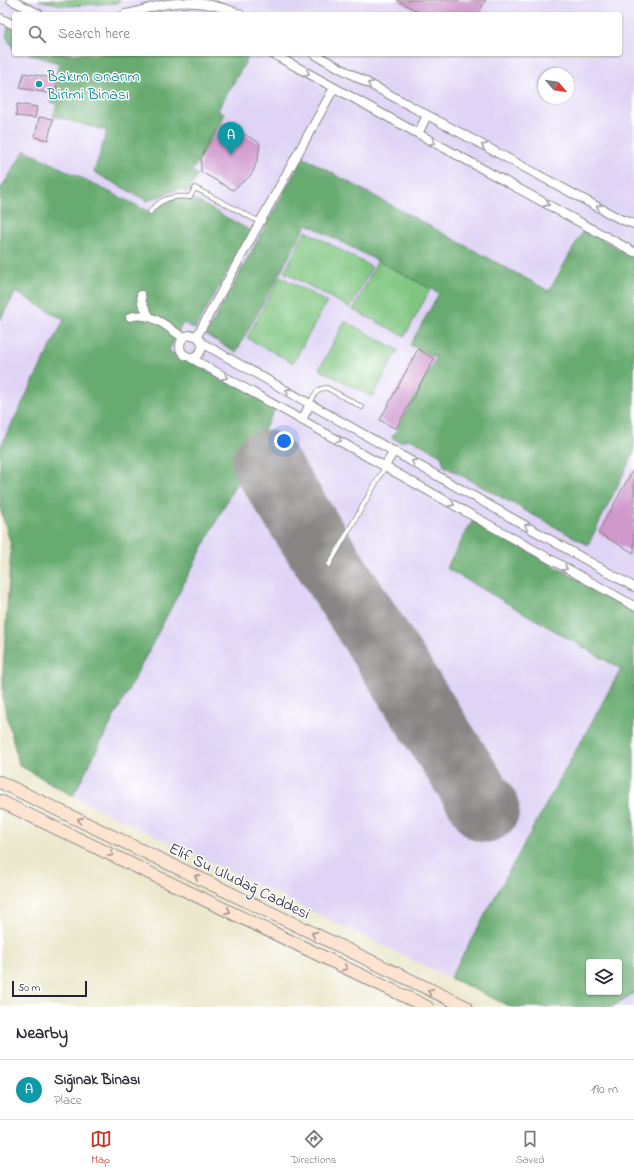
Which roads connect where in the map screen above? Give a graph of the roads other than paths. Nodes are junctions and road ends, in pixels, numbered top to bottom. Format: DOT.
graph roads {
  1 [pos="11,0"];
  2 [pos="35,12"];
  3 [pos="133,12"];
  4 [pos="236,12"];
  5 [pos="0,18"];
  6 [pos="12,23"];
  7 [pos="277,56"];
  8 [pos="318,56"];
  9 [pos="334,88"];
  10 [pos="428,115"];
  11 [pos="418,134"];
  12 [pos="150,212"];
  13 [pos="260,223"];
  14 [pos="634,224"];
  15 [pos="634,252"];
  16 [pos="141,296"];
  17 [pos="150,316"];
  18 [pos="130,317"];
  19 [pos="184,338"];
  20 [pos="200,340"];
  21 [pos="191,358"];
  22 [pos="310,404"];
  23 [pos="362,407"];
  24 [pos="302,420"];
  25 [pos="394,451"];
  26 [pos="385,466"];
  27 [pos="329,565"];
  28 [pos="634,587"];
  29 [pos="634,606"];
  30 [pos="0,782"];
  31 [pos="0,801"];
  32 [pos="427,1007"];
  33 [pos="466,1007"];
  1 -- 2 [label="street"];
  3 -- 4 [label="street"];
  5 -- 6 [label="street"];
  7 -- 9 [label="street, one-way"];
  10 -- 8 [label="street, one-way"];
  9 -- 11 [label="street"];
  9 -- 13 [label="street"];
  10 -- 11 [label="street"];
  14 -- 10 [label="street, one-way"];
  11 -- 15 [label="street, one-way"];
  12 -- 13 [label="lane"];
  13 -- 20 [label="street"];
  16 -- 17 [label="street"];
  17 -- 18 [label="street"];
  17 -- 19 [label="street"];
  19 -- 20 [label="street"];
  19 -- 21 [label="street"];
  20 -- 21 [label="street"];
  22 -- 20 [label="street, one-way"];
  21 -- 24 [label="street, one-way"];
  22 -- 23 [label="lane"];
  22 -- 24 [label="street"];
  22 -- 25 [label="street"];
  24 -- 26 [label="street, one-way"];
  25 -- 26 [label="street"];
  28 -- 25 [label="street, one-way"];
  26 -- 27 [label="lane"];
  26 -- 29 [label="street, one-way"];
  33 -- 30 [label="main road, Elif Su Uludağ Caddesi, one-way"];
  31 -- 32 [label="main road, Elif Su Uludağ Caddesi, one-way"];
}
